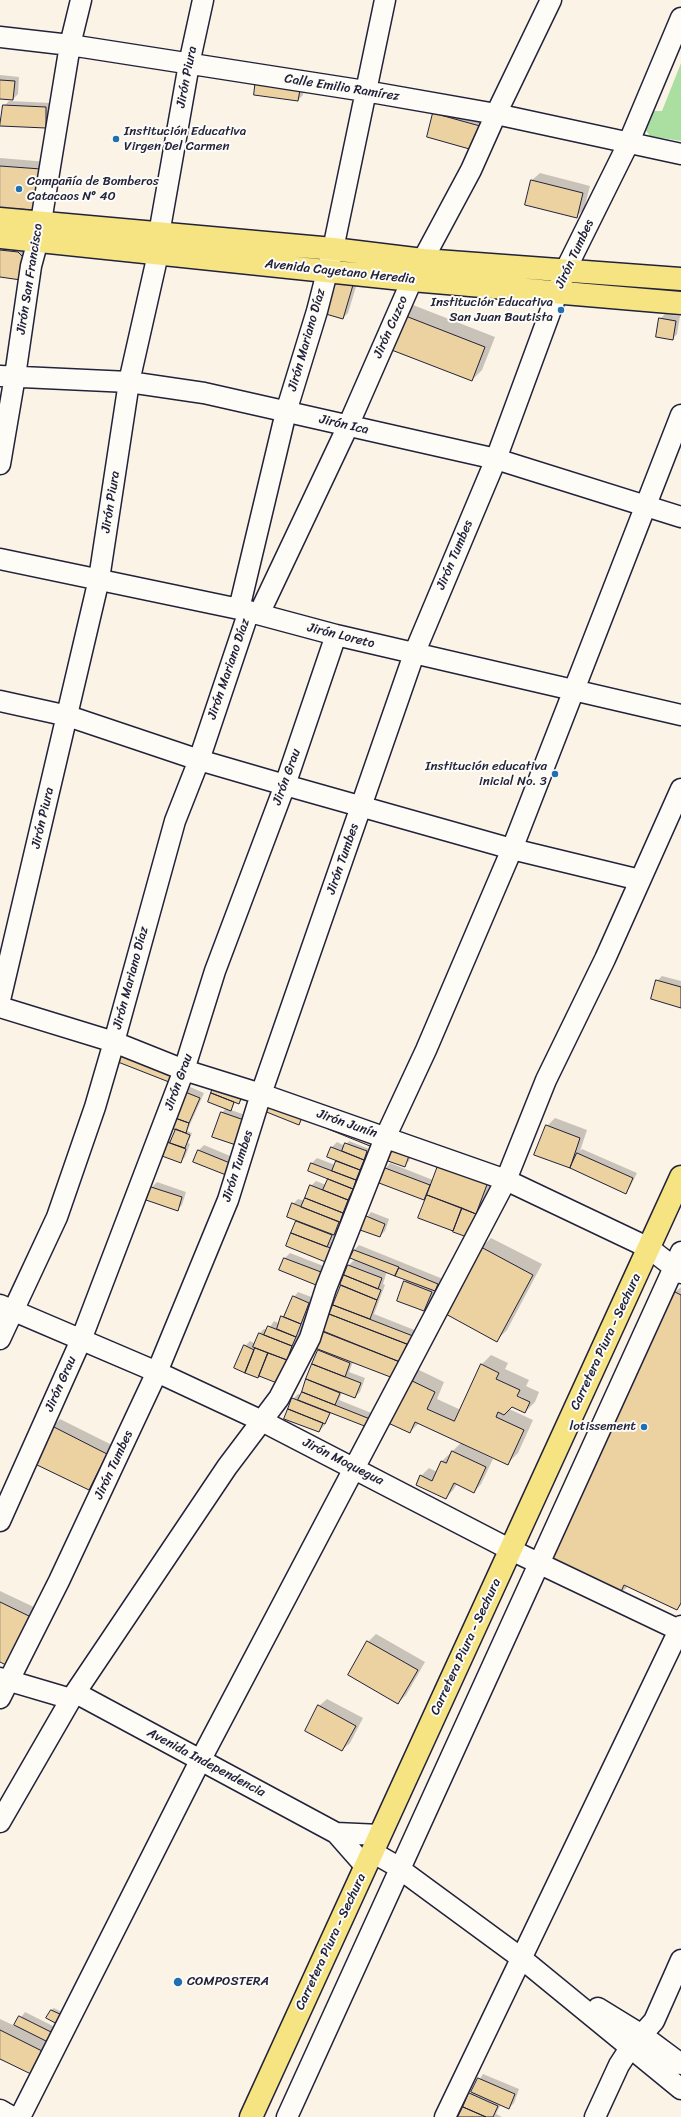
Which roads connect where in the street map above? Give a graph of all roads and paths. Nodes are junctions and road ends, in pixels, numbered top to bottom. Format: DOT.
graph roads {
  1 [pos="81,0"];
  2 [pos="202,0"];
  3 [pos="385,0"];
  4 [pos="552,0"];
  5 [pos="681,18"];
  6 [pos="0,37"];
  7 [pos="70,45"];
  8 [pos="189,64"];
  9 [pos="365,91"];
  10 [pos="496,114"];
  11 [pos="628,144"];
  12 [pos="681,154"];
  13 [pos="0,219"];
  14 [pos="39,231"];
  15 [pos="0,237"];
  16 [pos="158,244"];
  17 [pos="333,249"];
  18 [pos="423,260"];
  19 [pos="566,269"];
  20 [pos="326,270"];
  21 [pos="681,279"];
  22 [pos="412,280"];
  23 [pos="557,293"];
  24 [pos="681,303"];
  25 [pos="8,376"];
  26 [pos="129,382"];
  27 [pos="286,412"];
  28 [pos="681,415"];
  29 [pos="348,426"];
  30 [pos="496,459"];
  31 [pos="0,464"];
  32 [pos="647,505"];
  33 [pos="681,517"];
  34 [pos="0,559"];
  35 [pos="100,579"];
  36 [pos="249,611"];
  37 [pos="336,635"];
  38 [pos="414,654"];
  39 [pos="574,690"];
  40 [pos="0,701"];
  41 [pos="681,715"];
  42 [pos="68,716"];
  43 [pos="198,760"];
  44 [pos="285,785"];
  45 [pos="681,789"];
  46 [pos="361,806"];
  47 [pos="512,849"];
  48 [pos="640,880"];
  49 [pos="0,1000"];
  50 [pos="0,1007"];
  51 [pos="114,1042"];
  52 [pos="184,1070"];
  53 [pos="261,1094"];
  54 [pos="385,1138"];
  55 [pos="681,1177"];
  56 [pos="506,1180"];
  57 [pos="649,1248"];
  58 [pos="679,1265"];
  59 [pos="7,1308"];
  60 [pos="0,1338"];
  61 [pos="81,1340"];
  62 [pos="157,1372"];
  63 [pos="262,1421"];
  64 [pos="355,1468"];
  65 [pos="0,1521"];
  66 [pos="511,1550"];
  67 [pos="540,1564"];
  68 [pos="680,1629"];
  69 [pos="3,1686"];
  70 [pos="74,1696"];
  71 [pos="200,1759"];
  72 [pos="0,1822"];
  73 [pos="336,1833"];
  74 [pos="372,1851"];
  75 [pos="400,1870"];
  76 [pos="681,1960"];
  77 [pos="528,1964"];
  78 [pos="636,2041"];
  79 [pos="681,2064"];
  80 [pos="681,2090"];
  81 [pos="0,2110"];
  82 [pos="12,2117"];
  83 [pos="20,2117"];
  84 [pos="251,2117"];
  85 [pos="287,2117"];
  86 [pos="445,2117"];
  87 [pos="595,2117"];
  1 -- 7 [label="street, Jirón San Francisco"];
  2 -- 8 [label="street, Jirón Piura"];
  3 -- 9 [label="street, Jirón Mariano Díaz"];
  4 -- 10 [label="street, Jirón Cuzco"];
  5 -- 11 [label="street, Jirón Tumbes"];
  6 -- 7 [label="street, Calle Emilio Ramírez"];
  7 -- 8 [label="street, Calle Emilio Ramírez"];
  7 -- 14 [label="street, Jirón San Francisco"];
  8 -- 9 [label="street, Calle Emilio Ramírez"];
  8 -- 16 [label="street, Jirón Piura"];
  9 -- 10 [label="street, Calle Emilio Ramírez"];
  9 -- 17 [label="street, Jirón Mariano Díaz"];
  10 -- 11 [label="street, Calle Emilio Ramírez"];
  10 -- 18 [label="street, Jirón Cuzco"];
  11 -- 12 [label="street, Calle Emilio Ramírez"];
  11 -- 19 [label="street, Jirón Tumbes"];
  13 -- 14 [label="main road, Avenida Cayetano Heredia"];
  14 -- 15 [label="main road, Avenida Cayetano Heredia"];
  14 -- 16 [label="main road, Avenida Cayetano Heredia"];
  14 -- 25 [label="street, Jirón San Francisco"];
  16 -- 17 [label="main road, Avenida Cayetano Heredia"];
  16 -- 20 [label="main road, Avenida Cayetano Heredia"];
  16 -- 26 [label="street, Jirón Piura"];
  17 -- 18 [label="main road, Avenida Cayetano Heredia"];
  17 -- 20 [label="street, Jirón Mariano Díaz"];
  18 -- 19 [label="main road, Avenida Cayetano Heredia"];
  18 -- 22 [label="street, Jirón Cuzco"];
  19 -- 21 [label="main road, Avenida Cayetano Heredia"];
  19 -- 23 [label="street, Jirón Tumbes"];
  20 -- 22 [label="main road, Avenida Cayetano Heredia"];
  20 -- 27 [label="street, Jirón Mariano Díaz"];
  22 -- 23 [label="main road, Avenida Cayetano Heredia"];
  22 -- 29 [label="street, Jirón Cuzco"];
  23 -- 24 [label="main road, Avenida Cayetano Heredia"];
  23 -- 30 [label="street, Jirón Tumbes"];
  25 -- 26 [label="street, Jirón Ica"];
  25 -- 31 [label="street, Jirón San Francisco"];
  26 -- 27 [label="street, Jirón Ica"];
  26 -- 35 [label="street, Jirón Piura"];
  27 -- 29 [label="street, Jirón Ica"];
  27 -- 36 [label="street, Jirón Mariano Díaz"];
  28 -- 32 [label="street"];
  29 -- 30 [label="street, Jirón Ica"];
  29 -- 36 [label="street, Jirón Cuzco"];
  30 -- 32 [label="street, Jirón Ica"];
  30 -- 38 [label="street, Jirón Tumbes"];
  32 -- 33 [label="street, Jirón Ica"];
  32 -- 39 [label="street"];
  34 -- 35 [label="street, Jirón Loreto"];
  35 -- 36 [label="street, Jirón Loreto"];
  35 -- 42 [label="street, Jirón Piura"];
  36 -- 37 [label="street, Jirón Loreto"];
  36 -- 43 [label="street, Jirón Mariano Díaz"];
  37 -- 38 [label="street, Jirón Loreto"];
  37 -- 44 [label="street, Jirón Grau"];
  38 -- 39 [label="street, Jirón Loreto"];
  38 -- 46 [label="street, Jirón Tumbes"];
  39 -- 41 [label="street, Jirón Loreto"];
  39 -- 47 [label="street"];
  40 -- 42 [label="street"];
  42 -- 43 [label="street"];
  42 -- 49 [label="street, Jirón Piura"];
  43 -- 44 [label="street"];
  43 -- 51 [label="street, Jirón Mariano Díaz"];
  44 -- 46 [label="street"];
  44 -- 52 [label="street, Jirón Grau"];
  45 -- 48 [label="street"];
  46 -- 47 [label="street"];
  46 -- 53 [label="street, Jirón Tumbes"];
  47 -- 48 [label="street"];
  47 -- 54 [label="street"];
  48 -- 56 [label="street"];
  50 -- 51 [label="street, Jirón Junín"];
  51 -- 52 [label="street, Jirón Junín"];
  51 -- 59 [label="street, Jirón Mariano Díaz"];
  52 -- 53 [label="street, Jirón Junín"];
  52 -- 61 [label="street, Jirón Grau"];
  53 -- 54 [label="street, Jirón Junín"];
  53 -- 62 [label="street, Jirón Tumbes"];
  54 -- 56 [label="street, Jirón Junín"];
  54 -- 63 [label="street"];
  55 -- 57 [label="main road, Carretera Piura - Sechura"];
  56 -- 57 [label="street, Jirón Junín"];
  56 -- 64 [label="street"];
  57 -- 58 [label="street, Jirón Junín"];
  57 -- 66 [label="main road, Carretera Piura - Sechura"];
  58 -- 67 [label="street"];
  59 -- 60 [label="street, Jirón Mariano Díaz"];
  59 -- 61 [label="street, Jirón Moquegua"];
  61 -- 62 [label="street, Jirón Moquegua"];
  61 -- 65 [label="street, Jirón Grau"];
  62 -- 63 [label="street, Jirón Moquegua"];
  62 -- 69 [label="street, Jirón Tumbes"];
  63 -- 64 [label="street, Jirón Moquegua"];
  63 -- 70 [label="street"];
  64 -- 66 [label="street, Jirón Moquegua"];
  64 -- 71 [label="street"];
  66 -- 67 [label="street, Jirón Moquegua"];
  66 -- 74 [label="main road, Carretera Piura - Sechura"];
  67 -- 68 [label="street, Jirón Moquegua"];
  67 -- 75 [label="street"];
  68 -- 77 [label="street"];
  69 -- 70 [label="street, Avenida Independencia"];
  70 -- 71 [label="street, Avenida Independencia"];
  70 -- 72 [label="street"];
  71 -- 73 [label="street, Avenida Independencia"];
  71 -- 83 [label="street"];
  73 -- 74 [label="street, Avenida Independencia"];
  73 -- 74 [label="street, Avenida Independencia"];
  74 -- 75 [label="street"];
  74 -- 84 [label="main road, Carretera Piura - Sechura"];
  75 -- 77 [label="street"];
  75 -- 85 [label="street"];
  76 -- 78 [label="street"];
  77 -- 78 [label="street"];
  77 -- 86 [label="street"];
  78 -- 79 [label="street"];
  78 -- 80 [label="street"];
  78 -- 87 [label="street"];
  81 -- 82 [label="street"];
}
